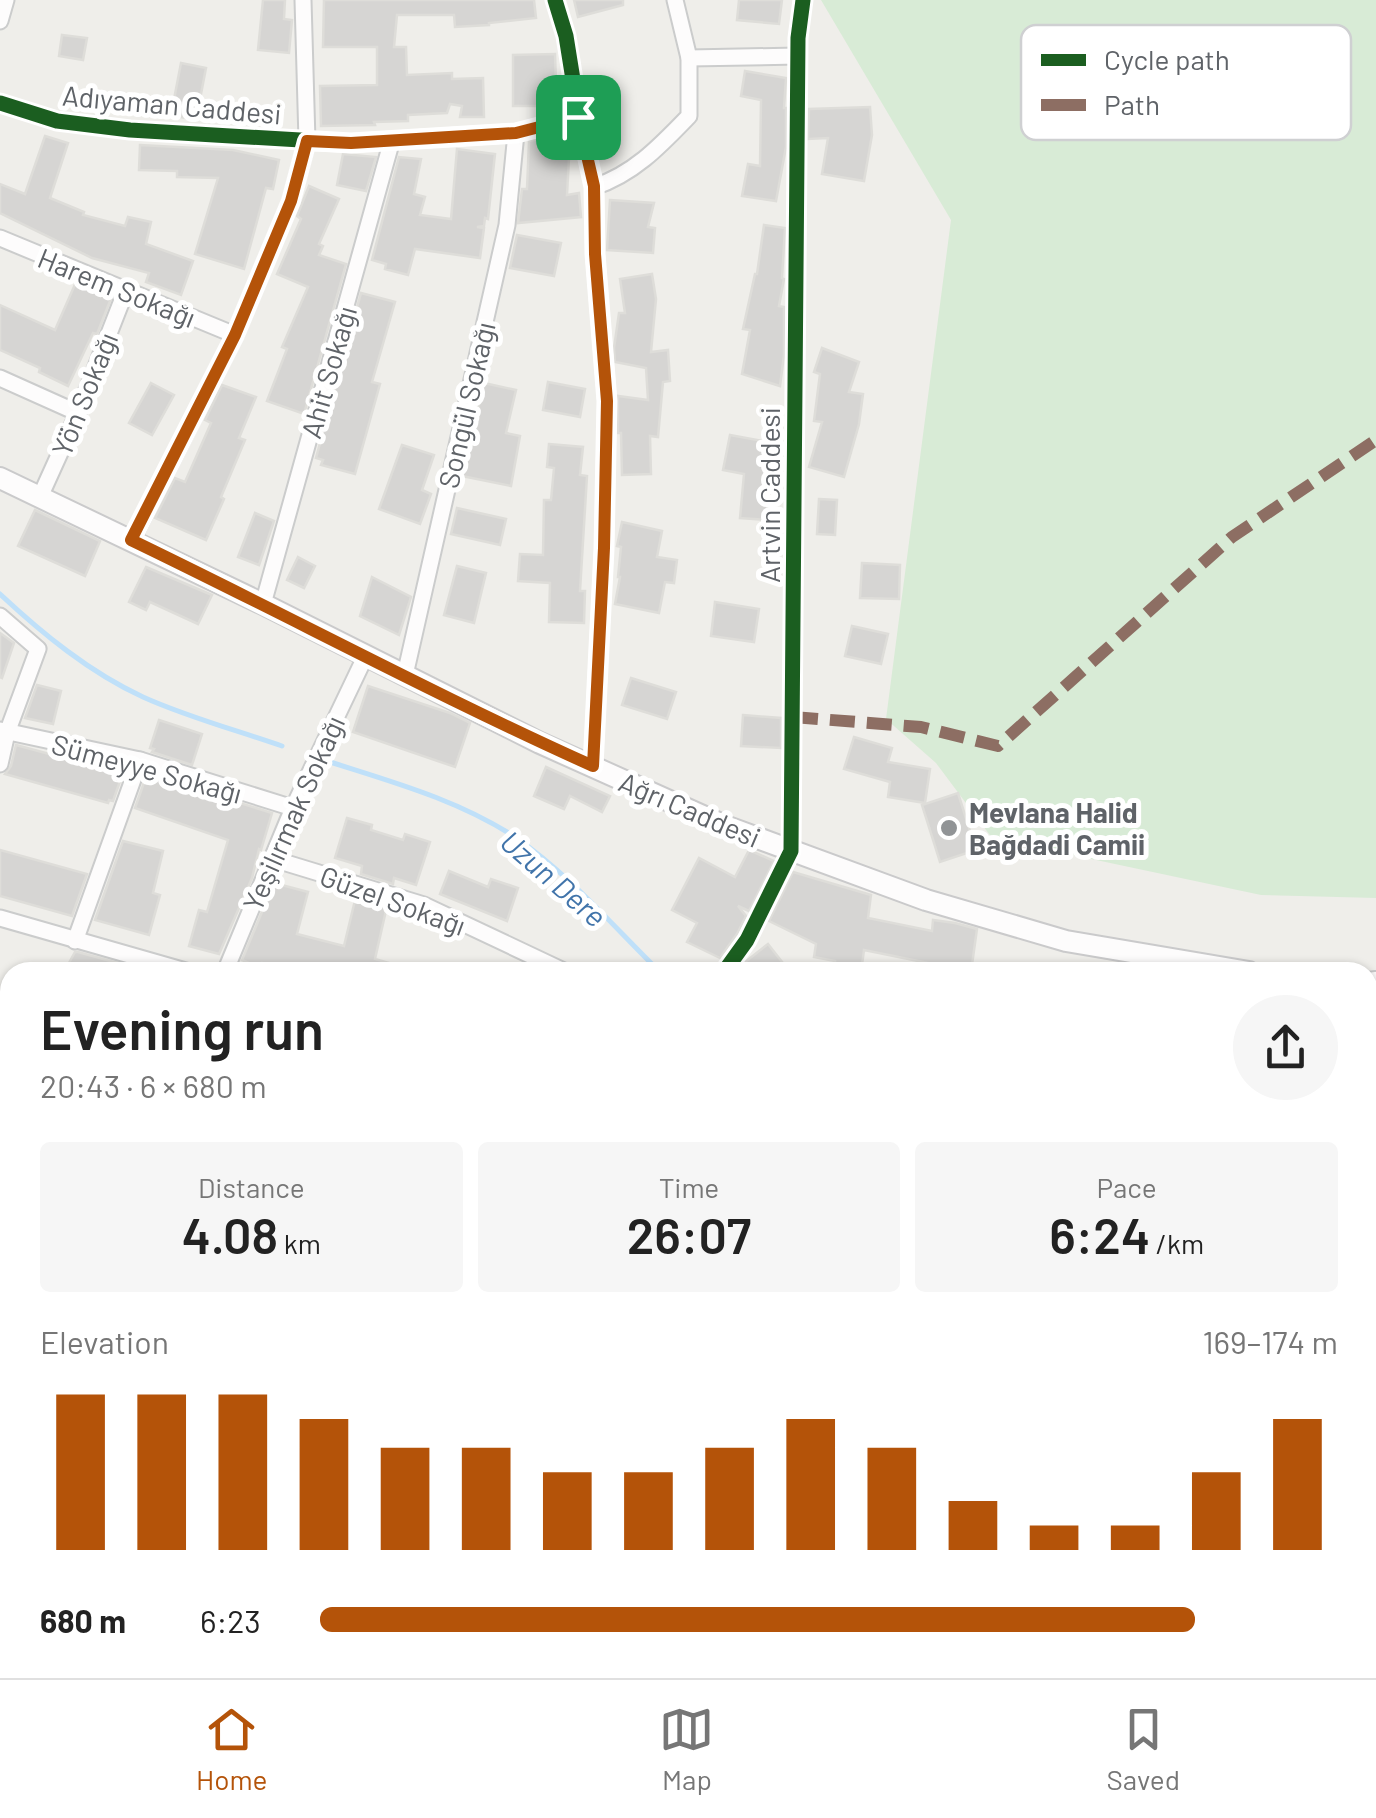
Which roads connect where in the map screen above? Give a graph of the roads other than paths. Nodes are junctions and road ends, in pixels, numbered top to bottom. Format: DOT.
graph roads {
  1 [pos="6,0"];
  2 [pos="302,0"];
  3 [pos="555,0"];
  4 [pos="675,0"];
  5 [pos="803,0"];
  6 [pos="0,21"];
  7 [pos="798,56"];
  8 [pos="689,58"];
  9 [pos="0,104"];
  10 [pos="578,117"];
  11 [pos="516,133"];
  12 [pos="392,140"];
  13 [pos="307,141"];
  14 [pos="594,186"];
  15 [pos="0,238"];
  16 [pos="126,290"];
  17 [pos="235,335"];
  18 [pos="0,378"];
  19 [pos="78,413"];
  20 [pos="1,481"];
  21 [pos="40,497"];
  22 [pos="131,540"];
  23 [pos="263,604"];
  24 [pos="0,616"];
  25 [pos="366,655"];
  26 [pos="405,675"];
  27 [pos="4,732"];
  28 [pos="140,760"];
  29 [pos="0,764"];
  30 [pos="593,766"];
  31 [pos="293,808"];
  32 [pos="791,851"];
  33 [pos="272,859"];
  34 [pos="0,918"];
  35 [pos="74,941"];
  36 [pos="152,962"];
  37 [pos="230,962"];
  38 [pos="545,962"];
  39 [pos="731,962"];
  40 [pos="1191,962"];
  1 -- 6 [label="street"];
  2 -- 13 [label="street"];
  3 -- 10 [label="street"];
  4 -- 8 [label="street"];
  5 -- 7 [label="street, Artvin Caddesi"];
  7 -- 8 [label="street"];
  7 -- 32 [label="street, Artvin Caddesi"];
  8 -- 14 [label="street"];
  9 -- 13 [label="street, Adıyaman Caddesi"];
  10 -- 11 [label="street, Adıyaman Caddesi"];
  10 -- 14 [label="street"];
  11 -- 12 [label="street, Adıyaman Caddesi"];
  11 -- 26 [label="street, Songül Sokağı"];
  12 -- 13 [label="street, Adıyaman Caddesi"];
  12 -- 23 [label="street, Ahit Sokağı"];
  13 -- 17 [label="street"];
  14 -- 30 [label="street"];
  15 -- 16 [label="street, Harem Sokağı"];
  16 -- 17 [label="street, Harem Sokağı"];
  16 -- 19 [label="street, Yön Sokağı"];
  17 -- 22 [label="street"];
  18 -- 19 [label="street"];
  19 -- 21 [label="street, Yön Sokağı"];
  20 -- 21 [label="main road, Ağrı Caddesi"];
  21 -- 22 [label="main road, Ağrı Caddesi"];
  22 -- 23 [label="main road, Ağrı Caddesi"];
  23 -- 25 [label="main road, Ağrı Caddesi"];
  24 -- 27 [label="street"];
  25 -- 26 [label="main road, Ağrı Caddesi"];
  25 -- 31 [label="street, Yeşilırmak Sokağı"];
  26 -- 30 [label="main road, Ağrı Caddesi"];
  27 -- 28 [label="street, Sümeyye Sokağı"];
  27 -- 29 [label="street"];
  28 -- 31 [label="street, Sümeyye Sokağı"];
  28 -- 35 [label="street"];
  30 -- 32 [label="main road, Ağrı Caddesi"];
  31 -- 33 [label="street, Yeşilırmak Sokağı"];
  32 -- 39 [label="street, Artvin Caddesi"];
  32 -- 40 [label="main road, Ağrı Caddesi"];
  33 -- 37 [label="street, Yeşilırmak Sokağı"];
  33 -- 38 [label="street, Güzel Sokağı"];
  34 -- 35 [label="street"];
  35 -- 36 [label="street"];
}
